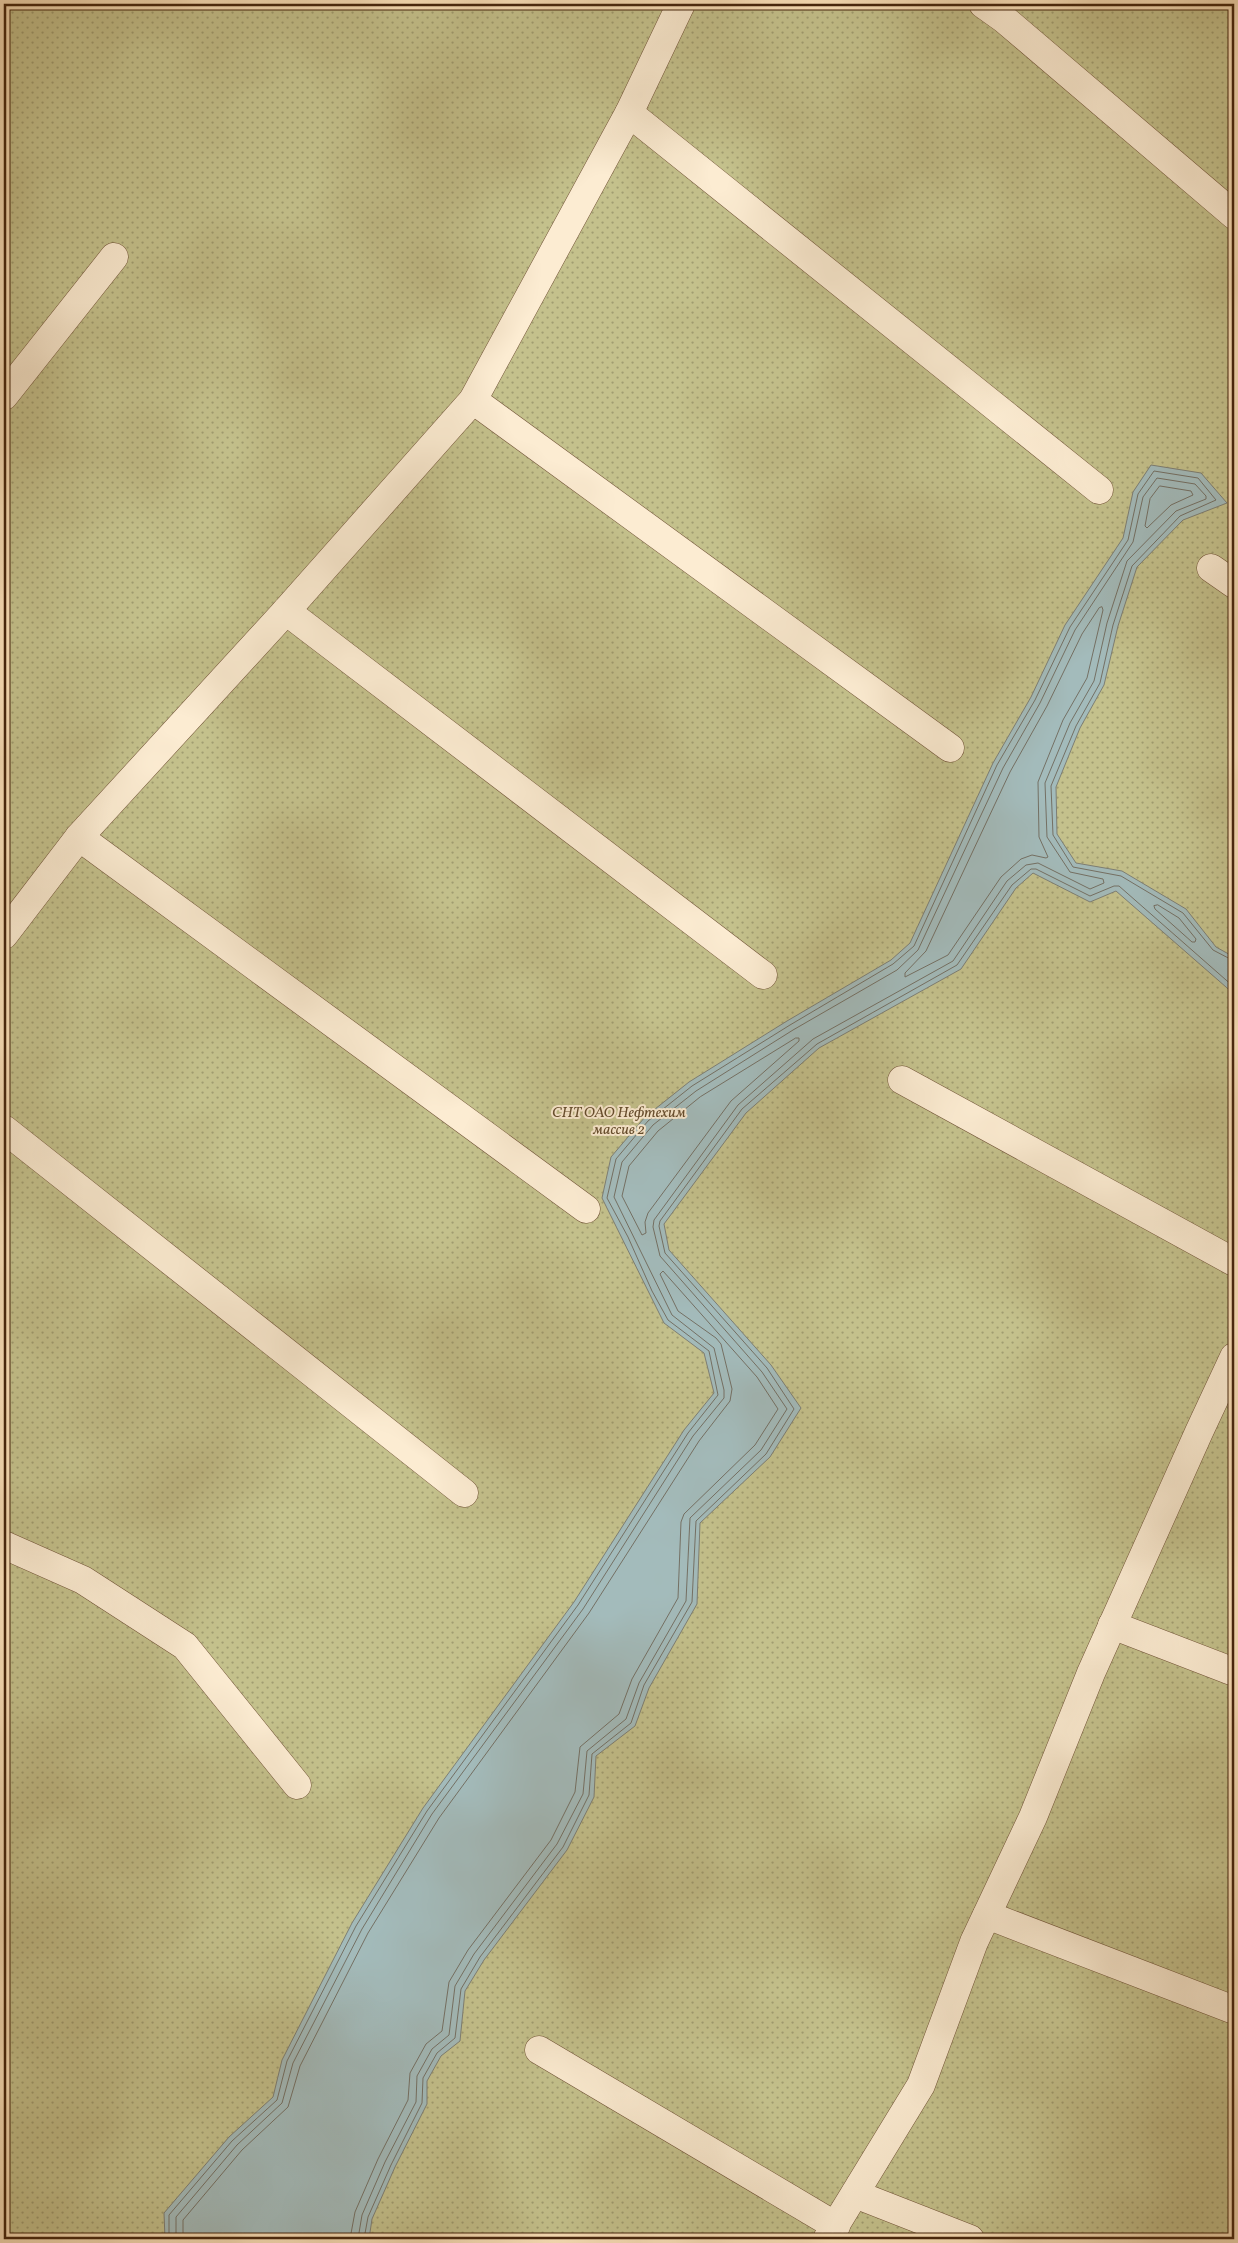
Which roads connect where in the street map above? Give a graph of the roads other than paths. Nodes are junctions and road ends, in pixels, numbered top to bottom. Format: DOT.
graph roads {
  1 [pos="681,4"];
  2 [pos="983,4"];
  3 [pos="629,112"];
  4 [pos="1234,215"];
  5 [pos="114,257"];
  6 [pos="4,396"];
  7 [pos="473,400"];
  8 [pos="1099,490"];
  9 [pos="1211,568"];
  10 [pos="1234,584"];
  11 [pos="286,611"];
  12 [pos="950,748"];
  13 [pos="79,837"];
  14 [pos="4,934"];
  15 [pos="763,975"];
  16 [pos="902,1080"];
  17 [pos="4,1129"];
  18 [pos="586,1209"];
  19 [pos="1234,1262"];
  20 [pos="1234,1357"];
  21 [pos="464,1493"];
  22 [pos="4,1545"];
  23 [pos="1112,1625"];
  24 [pos="1234,1672"];
  25 [pos="297,1785"];
  26 [pos="987,1915"];
  27 [pos="1234,2010"];
  28 [pos="538,2050"];
  29 [pos="855,2194"];
  30 [pos="832,2233"];
  31 [pos="970,2239"];
  1 -- 3 [label="lane"];
  2 -- 4 [label="lane"];
  3 -- 7 [label="lane"];
  3 -- 8 [label="lane"];
  5 -- 6 [label="lane"];
  7 -- 11 [label="lane"];
  7 -- 12 [label="lane"];
  9 -- 10 [label="lane"];
  11 -- 13 [label="lane"];
  11 -- 15 [label="lane"];
  13 -- 14 [label="lane"];
  13 -- 18 [label="lane"];
  16 -- 19 [label="lane"];
  17 -- 21 [label="lane"];
  20 -- 23 [label="lane"];
  22 -- 25 [label="lane"];
  23 -- 24 [label="lane"];
  23 -- 26 [label="lane"];
  26 -- 27 [label="lane"];
  26 -- 29 [label="lane"];
  28 -- 30 [label="lane"];
  29 -- 30 [label="lane"];
  29 -- 31 [label="lane"];
}
